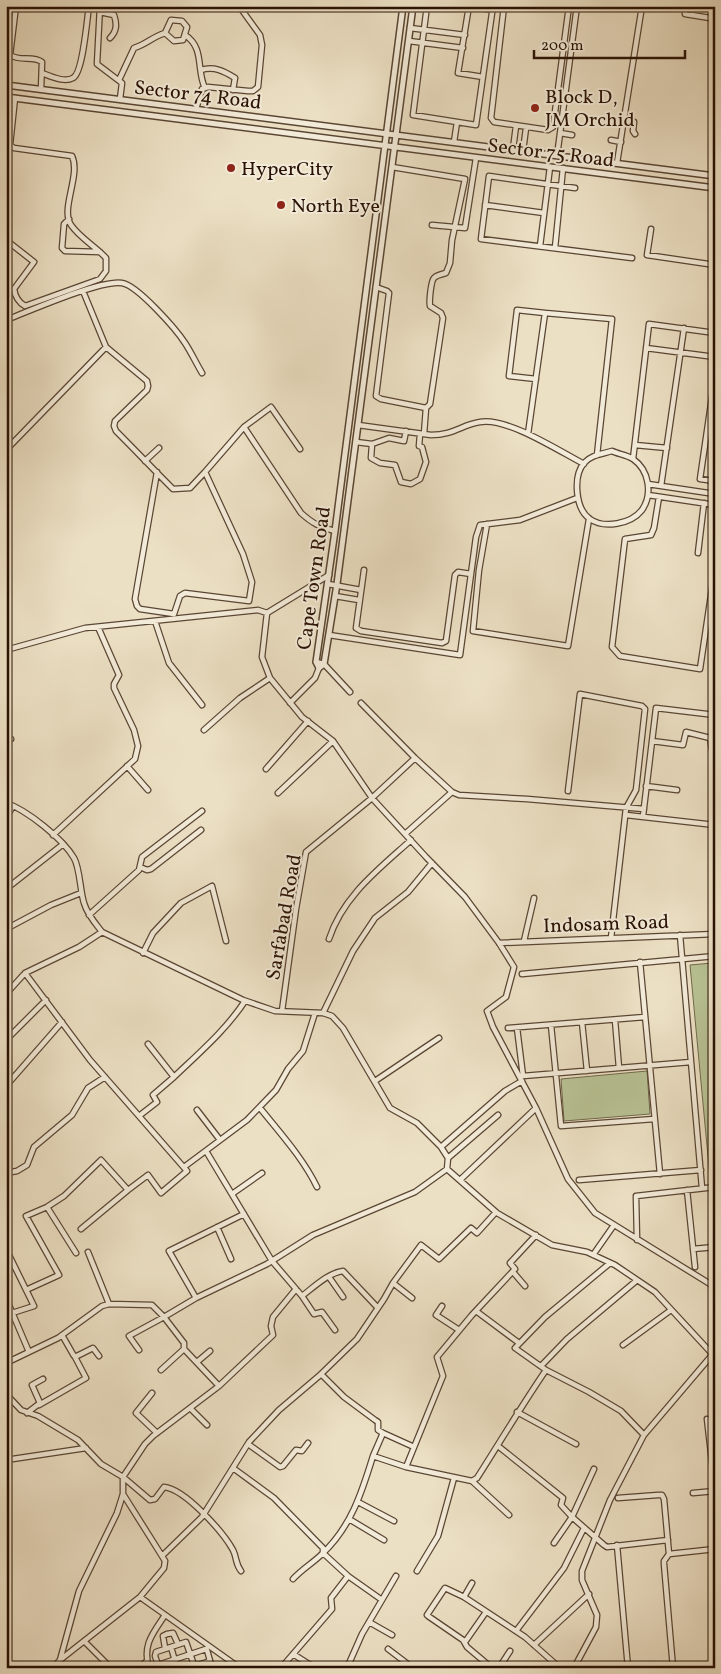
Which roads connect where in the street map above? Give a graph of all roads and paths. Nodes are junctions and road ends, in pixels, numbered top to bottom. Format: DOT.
graph roads {
  1 [pos="11,6"];
  2 [pos="16,6"];
  3 [pos="89,6"];
  4 [pos="239,6"];
  5 [pos="403,6"];
  6 [pos="413,6"];
  7 [pos="427,6"];
  8 [pos="469,6"];
  9 [pos="504,6"];
  10 [pos="569,6"];
  11 [pos="578,6"];
  12 [pos="642,6"];
  13 [pos="685,6"];
  14 [pos="714,6"];
  15 [pos="492,8"];
  16 [pos="100,9"];
  17 [pos="410,28"];
  18 [pos="424,30"];
  19 [pos="165,33"];
  20 [pos="185,35"];
  21 [pos="465,35"];
  22 [pos="6,38"];
  23 [pos="110,38"];
  24 [pos="409,41"];
  25 [pos="422,43"];
  26 [pos="463,48"];
  27 [pos="201,70"];
  28 [pos="42,73"];
  29 [pos="483,77"];
  30 [pos="119,80"];
  31 [pos="6,85"];
  32 [pos="205,88"];
  33 [pos="41,89"];
  34 [pos="234,90"];
  35 [pos="7,97"];
  36 [pos="15,98"];
  37 [pos="120,99"];
  38 [pos="196,109"];
  39 [pos="6,110"];
  40 [pos="6,116"];
  41 [pos="13,116"];
  42 [pos="457,122"];
  43 [pos="634,122"];
  44 [pos="516,126"];
  45 [pos="526,128"];
  46 [pos="386,133"];
  47 [pos="560,133"];
  48 [pos="635,134"];
  49 [pos="396,135"];
  50 [pos="572,135"];
  51 [pos="611,140"];
  52 [pos="454,142"];
  53 [pos="621,142"];
  54 [pos="384,146"];
  55 [pos="394,147"];
  56 [pos="513,149"];
  57 [pos="522,151"];
  58 [pos="557,156"];
  59 [pos="476,158"];
  60 [pos="617,163"];
  61 [pos="392,167"];
  62 [pos="550,167"];
  63 [pos="563,168"];
  64 [pos="715,176"];
  65 [pos="548,184"];
  66 [pos="561,186"];
  67 [pos="575,188"];
  68 [pos="715,188"];
  69 [pos="485,205"];
  70 [pos="544,213"];
  71 [pos="69,219"];
  72 [pos="432,225"];
  73 [pos="456,228"];
  74 [pos="651,229"];
  75 [pos="6,240"];
  76 [pos="540,246"];
  77 [pos="555,248"];
  78 [pos="100,252"];
  79 [pos="632,258"];
  80 [pos="715,265"];
  81 [pos="376,287"];
  82 [pos="83,291"];
  83 [pos="545,313"];
  84 [pos="6,320"];
  85 [pos="684,328"];
  86 [pos="715,333"];
  87 [pos="106,347"];
  88 [pos="646,348"];
  89 [pos="681,352"];
  90 [pos="715,357"];
  91 [pos="202,373"];
  92 [pos="715,376"];
  93 [pos="536,380"];
  94 [pos="426,408"];
  95 [pos="358,425"];
  96 [pos="244,427"];
  97 [pos="406,431"];
  98 [pos="422,434"];
  99 [pos="528,434"];
  100 [pos="356,442"];
  101 [pos="372,444"];
  102 [pos="635,445"];
  103 [pos="159,448"];
  104 [pos="667,448"];
  105 [pos="300,449"];
  106 [pos="6,450"];
  107 [pos="597,455"];
  108 [pos="633,459"];
  109 [pos="145,460"];
  110 [pos="584,464"];
  111 [pos="157,472"];
  112 [pos="205,472"];
  113 [pos="715,481"];
  114 [pos="648,484"];
  115 [pos="661,486"];
  116 [pos="715,494"];
  117 [pos="648,495"];
  118 [pos="659,496"];
  119 [pos="577,498"];
  120 [pos="704,503"];
  121 [pos="715,505"];
  122 [pos="590,519"];
  123 [pos="487,524"];
  124 [pos="335,531"];
  125 [pos="698,553"];
  126 [pos="715,568"];
  127 [pos="364,570"];
  128 [pos="471,574"];
  129 [pos="329,575"];
  130 [pos="328,584"];
  131 [pos="337,586"];
  132 [pos="361,590"];
  133 [pos="335,596"];
  134 [pos="359,600"];
  135 [pos="267,614"];
  136 [pos="154,621"];
  137 [pos="98,626"];
  138 [pos="329,635"];
  139 [pos="6,650"];
  140 [pos="316,662"];
  141 [pos="324,664"];
  142 [pos="319,668"];
  143 [pos="270,678"];
  144 [pos="350,692"];
  145 [pos="290,703"];
  146 [pos="361,703"];
  147 [pos="202,705"];
  148 [pos="715,715"];
  149 [pos="308,722"];
  150 [pos="204,730"];
  151 [pos="333,741"];
  152 [pos="652,741"];
  153 [pos="713,756"];
  154 [pos="415,758"];
  155 [pos="127,766"];
  156 [pos="266,769"];
  157 [pos="646,786"];
  158 [pos="148,790"];
  159 [pos="568,790"];
  160 [pos="677,790"];
  161 [pos="452,792"];
  162 [pos="278,793"];
  163 [pos="372,798"];
  164 [pos="6,803"];
  165 [pos="13,806"];
  166 [pos="626,808"];
  167 [pos="644,809"];
  168 [pos="202,811"];
  169 [pos="626,815"];
  170 [pos="643,816"];
  171 [pos="6,818"];
  172 [pos="715,825"];
  173 [pos="201,830"];
  174 [pos="405,834"];
  175 [pos="53,835"];
  176 [pos="411,840"];
  177 [pos="62,844"];
  178 [pos="432,863"];
  179 [pos="140,867"];
  180 [pos="6,889"];
  181 [pos="82,893"];
  182 [pos="534,898"];
  183 [pos="89,916"];
  184 [pos="6,929"];
  185 [pos="102,932"];
  186 [pos="715,934"];
  187 [pos="680,935"];
  188 [pos="611,938"];
  189 [pos="329,939"];
  190 [pos="226,941"];
  191 [pos="499,942"];
  192 [pos="524,942"];
  193 [pos="143,953"];
  194 [pos="715,956"];
  195 [pos="682,958"];
  196 [pos="640,962"];
  197 [pos="25,973"];
  198 [pos="522,974"];
  199 [pos="6,994"];
  200 [pos="46,1000"];
  201 [pos="245,1001"];
  202 [pos="282,1011"];
  203 [pos="315,1013"];
  204 [pos="323,1014"];
  205 [pos="645,1017"];
  206 [pos="614,1020"];
  207 [pos="62,1022"];
  208 [pos="582,1022"];
  209 [pos="551,1025"];
  210 [pos="508,1028"];
  211 [pos="517,1028"];
  212 [pos="439,1038"];
  213 [pos="6,1040"];
  214 [pos="148,1044"];
  215 [pos="691,1062"];
  216 [pos="650,1066"];
  217 [pos="619,1068"];
  218 [pos="587,1071"];
  219 [pos="556,1073"];
  220 [pos="105,1077"];
  221 [pos="174,1077"];
  222 [pos="375,1081"];
  223 [pos="522,1082"];
  224 [pos="6,1086"];
  225 [pos="260,1108"];
  226 [pos="536,1108"];
  227 [pos="197,1110"];
  228 [pos="498,1115"];
  229 [pos="139,1116"];
  230 [pos="654,1119"];
  231 [pos="220,1140"];
  232 [pos="441,1147"];
  233 [pos="206,1151"];
  234 [pos="448,1158"];
  235 [pos="184,1167"];
  236 [pos="447,1169"];
  237 [pos="701,1170"];
  238 [pos="6,1173"];
  239 [pos="262,1173"];
  240 [pos="660,1174"];
  241 [pos="460,1180"];
  242 [pos="579,1180"];
  243 [pos="317,1187"];
  244 [pos="715,1187"];
  245 [pos="702,1188"];
  246 [pos="128,1190"];
  247 [pos="687,1190"];
  248 [pos="232,1194"];
  249 [pos="47,1207"];
  250 [pos="496,1212"];
  251 [pos="244,1214"];
  252 [pos="614,1225"];
  253 [pos="217,1227"];
  254 [pos="81,1228"];
  255 [pos="536,1236"];
  256 [pos="638,1240"];
  257 [pos="715,1247"];
  258 [pos="6,1249"];
  259 [pos="693,1249"];
  260 [pos="88,1252"];
  261 [pos="76,1253"];
  262 [pos="593,1255"];
  263 [pos="231,1259"];
  264 [pos="272,1261"];
  265 [pos="610,1263"];
  266 [pos="695,1267"];
  267 [pos="513,1272"];
  268 [pos="329,1277"];
  269 [pos="636,1281"];
  270 [pos="393,1283"];
  271 [pos="525,1286"];
  272 [pos="715,1286"];
  273 [pos="296,1289"];
  274 [pos="26,1290"];
  275 [pos="302,1296"];
  276 [pos="343,1297"];
  277 [pos="6,1298"];
  278 [pos="196,1298"];
  279 [pos="412,1298"];
  280 [pos="109,1304"];
  281 [pos="442,1306"];
  282 [pos="378,1308"];
  283 [pos="671,1310"];
  284 [pos="476,1311"];
  285 [pos="12,1313"];
  286 [pos="6,1315"];
  287 [pos="164,1318"];
  288 [pos="335,1330"];
  289 [pos="459,1330"];
  290 [pos="62,1335"];
  291 [pos="519,1343"];
  292 [pos="623,1345"];
  293 [pos="184,1349"];
  294 [pos="139,1350"];
  295 [pos="86,1351"];
  296 [pos="210,1351"];
  297 [pos="29,1352"];
  298 [pos="75,1356"];
  299 [pos="99,1356"];
  300 [pos="714,1356"];
  301 [pos="90,1357"];
  302 [pos="197,1362"];
  303 [pos="6,1363"];
  304 [pos="541,1366"];
  305 [pos="160,1370"];
  306 [pos="546,1370"];
  307 [pos="320,1374"];
  308 [pos="43,1379"];
  309 [pos="219,1386"];
  310 [pos="152,1393"];
  311 [pos="6,1394"];
  312 [pos="39,1405"];
  313 [pos="190,1408"];
  314 [pos="517,1412"];
  315 [pos="27,1413"];
  316 [pos="707,1419"];
  317 [pos="207,1425"];
  318 [pos="157,1433"];
  319 [pos="384,1433"];
  320 [pos="644,1435"];
  321 [pos="248,1444"];
  322 [pos="308,1444"];
  323 [pos="576,1444"];
  324 [pos="498,1446"];
  325 [pos="414,1447"];
  326 [pos="86,1448"];
  327 [pos="373,1456"];
  328 [pos="6,1460"];
  329 [pos="406,1467"];
  330 [pos="233,1468"];
  331 [pos="594,1469"];
  332 [pos="123,1478"];
  333 [pos="454,1478"];
  334 [pos="472,1481"];
  335 [pos="715,1490"];
  336 [pos="693,1493"];
  337 [pos="123,1494"];
  338 [pos="618,1498"];
  339 [pos="358,1502"];
  340 [pos="204,1514"];
  341 [pos="509,1515"];
  342 [pos="572,1517"];
  343 [pos="349,1519"];
  344 [pos="394,1521"];
  345 [pos="584,1528"];
  346 [pos="595,1538"];
  347 [pos="384,1540"];
  348 [pos="668,1540"];
  349 [pos="554,1543"];
  350 [pos="617,1545"];
  351 [pos="715,1549"];
  352 [pos="323,1553"];
  353 [pos="669,1554"];
  354 [pos="162,1556"];
  355 [pos="242,1571"];
  356 [pos="417,1571"];
  357 [pos="348,1576"];
  358 [pos="396,1576"];
  359 [pos="293,1579"];
  360 [pos="472,1583"];
  361 [pos="589,1594"];
  362 [pos="140,1597"];
  363 [pos="464,1597"];
  364 [pos="382,1600"];
  365 [pos="486,1612"];
  366 [pos="165,1615"];
  367 [pos="369,1622"];
  368 [pos="516,1631"];
  369 [pos="392,1635"];
  370 [pos="84,1641"];
  371 [pos="465,1642"];
  372 [pos="178,1644"];
  373 [pos="534,1645"];
  374 [pos="171,1646"];
  375 [pos="165,1648"];
  376 [pos="388,1649"];
  377 [pos="510,1651"];
  378 [pos="191,1653"];
  379 [pos="293,1654"];
  380 [pos="174,1659"];
  381 [pos="60,1660"];
  382 [pos="147,1661"];
  383 [pos="210,1661"];
  384 [pos="158,1666"];
  385 [pos="195,1667"];
  386 [pos="557,1667"];
  387 [pos="673,1667"];
  388 [pos="53,1668"];
  389 [pos="111,1668"];
  390 [pos="139,1668"];
  391 [pos="149,1668"];
  392 [pos="177,1668"];
  393 [pos="189,1668"];
  394 [pos="212,1668"];
  395 [pos="240,1668"];
  396 [pos="281,1668"];
  397 [pos="315,1668"];
  398 [pos="347,1668"];
  399 [pos="413,1668"];
  400 [pos="492,1668"];
  401 [pos="499,1668"];
  402 [pos="574,1668"];
  403 [pos="628,1668"];
  404 [pos="648,1668"];
  1 -- 22 [label="street"];
  2 -- 28 [label="street"];
  3 -- 28 [label="street"];
  4 -- 34 [label="street"];
  5 -- 46 [label="street, Cape Town Road"];
  6 -- 17 [label="street, Cape Town Road"];
  7 -- 18 [label="street"];
  8 -- 15 [label="street"];
  8 -- 21 [label="street"];
  9 -- 44 [label="street"];
  10 -- 45 [label="street"];
  11 -- 47 [label="street"];
  12 -- 53 [label="street"];
  13 -- 14 [label="street"];
  15 -- 29 [label="street"];
  16 -- 23 [label="street"];
  16 -- 30 [label="street"];
  17 -- 18 [label="street"];
  17 -- 24 [label="street, Cape Town Road"];
  18 -- 21 [label="street"];
  18 -- 25 [label="street"];
  19 -- 20 [label="street"];
  19 -- 20 [label="street"];
  19 -- 30 [label="street"];
  20 -- 27 [label="street"];
  21 -- 26 [label="street"];
  24 -- 25 [label="street"];
  24 -- 49 [label="street, Cape Town Road"];
  25 -- 26 [label="street"];
  25 -- 42 [label="street"];
  26 -- 29 [label="street"];
  27 -- 32 [label="street"];
  27 -- 34 [label="street"];
  28 -- 33 [label="street"];
  29 -- 42 [label="street"];
  30 -- 37 [label="street"];
  31 -- 33 [label="street, Sector 74 Road"];
  32 -- 34 [label="street"];
  32 -- 38 [label="street"];
  33 -- 37 [label="street, Sector 74 Road"];
  35 -- 36 [label="street, Sector 74 Road"];
  35 -- 39 [label="street"];
  36 -- 41 [label="street"];
  36 -- 54 [label="street, Sector 74 Road"];
  37 -- 38 [label="street, Sector 74 Road"];
  38 -- 46 [label="street, Sector 74 Road"];
  40 -- 41 [label="street"];
  41 -- 71 [label="street"];
  42 -- 52 [label="street"];
  43 -- 48 [label="street"];
  44 -- 45 [label="street"];
  44 -- 56 [label="street"];
  45 -- 57 [label="street"];
  46 -- 49 [label="street, Sector 75 Road"];
  46 -- 54 [label="street, Cape Town Road"];
  47 -- 50 [label="street"];
  47 -- 58 [label="street"];
  49 -- 52 [label="street, Sector 75 Road"];
  49 -- 55 [label="street, Cape Town Road"];
  51 -- 53 [label="street"];
  52 -- 56 [label="street, Sector 75 Road"];
  53 -- 60 [label="street"];
  54 -- 55 [label="street, Sector 75 Road"];
  54 -- 124 [label="street, Cape Town Road"];
  55 -- 59 [label="street, Sector 75 Road"];
  55 -- 61 [label="street, Cape Town Road"];
  56 -- 57 [label="street, Sector 75 Road"];
  57 -- 58 [label="street, Sector 75 Road"];
  58 -- 60 [label="street, Sector 75 Road"];
  59 -- 62 [label="street, Sector 75 Road"];
  59 -- 73 [label="street"];
  60 -- 64 [label="street, Sector 75 Road"];
  61 -- 73 [label="street"];
  61 -- 81 [label="street, Cape Town Road"];
  62 -- 63 [label="street, Sector 75 Road"];
  62 -- 65 [label="street"];
  63 -- 66 [label="street"];
  63 -- 68 [label="street, Sector 75 Road"];
  65 -- 66 [label="street"];
  65 -- 69 [label="street"];
  65 -- 70 [label="street"];
  66 -- 67 [label="street"];
  66 -- 77 [label="street"];
  69 -- 70 [label="street"];
  69 -- 76 [label="street"];
  70 -- 76 [label="street"];
  71 -- 78 [label="street"];
  71 -- 78 [label="street"];
  72 -- 73 [label="street"];
  73 -- 94 [label="street"];
  74 -- 80 [label="street"];
  75 -- 78 [label="street"];
  76 -- 77 [label="street"];
  77 -- 79 [label="street"];
  81 -- 94 [label="street"];
  81 -- 95 [label="street, Cape Town Road"];
  82 -- 84 [label="street"];
  82 -- 87 [label="street"];
  82 -- 91 [label="street"];
  83 -- 93 [label="street"];
  83 -- 93 [label="street"];
  83 -- 107 [label="street"];
  85 -- 86 [label="street"];
  85 -- 88 [label="street"];
  85 -- 89 [label="street"];
  87 -- 106 [label="street"];
  87 -- 109 [label="street"];
  88 -- 89 [label="street"];
  88 -- 102 [label="street"];
  89 -- 90 [label="street"];
  89 -- 104 [label="street"];
  92 -- 113 [label="street"];
  93 -- 99 [label="street"];
  94 -- 98 [label="street"];
  95 -- 97 [label="street"];
  95 -- 100 [label="street, Cape Town Road"];
  96 -- 105 [label="street"];
  96 -- 112 [label="street"];
  96 -- 124 [label="street"];
  97 -- 98 [label="street"];
  97 -- 101 [label="street"];
  98 -- 99 [label="street"];
  98 -- 101 [label="street"];
  99 -- 110 [label="street"];
  100 -- 101 [label="street"];
  100 -- 131 [label="street, Cape Town Road"];
  102 -- 104 [label="street"];
  102 -- 108 [label="street"];
  103 -- 109 [label="street"];
  104 -- 115 [label="street"];
  107 -- 108 [label="street"];
  107 -- 110 [label="street"];
  108 -- 114 [label="street"];
  109 -- 111 [label="street"];
  110 -- 119 [label="street"];
  111 -- 112 [label="street"];
  111 -- 112 [label="street"];
  114 -- 115 [label="street"];
  114 -- 117 [label="street"];
  115 -- 116 [label="street"];
  117 -- 118 [label="street"];
  117 -- 122 [label="street"];
  118 -- 120 [label="street"];
  118 -- 126 [label="street"];
  119 -- 122 [label="street"];
  119 -- 123 [label="street"];
  120 -- 121 [label="street"];
  120 -- 125 [label="street"];
  122 -- 123 [label="street"];
  123 -- 128 [label="street"];
  124 -- 129 [label="street, Cape Town Road"];
  127 -- 132 [label="street"];
  128 -- 134 [label="street"];
  128 -- 138 [label="street"];
  129 -- 130 [label="street, Cape Town Road"];
  129 -- 135 [label="street"];
  130 -- 131 [label="street"];
  130 -- 140 [label="street, Cape Town Road"];
  131 -- 132 [label="street"];
  131 -- 133 [label="street, Cape Town Road"];
  132 -- 134 [label="street"];
  133 -- 134 [label="street"];
  133 -- 138 [label="street, Cape Town Road"];
  135 -- 136 [label="street"];
  135 -- 143 [label="street"];
  136 -- 137 [label="street"];
  136 -- 147 [label="street"];
  137 -- 139 [label="street"];
  137 -- 155 [label="street"];
  138 -- 141 [label="street, Cape Town Road"];
  140 -- 141 [label="street"];
  140 -- 142 [label="street, Cape Town Road"];
  141 -- 142 [label="street, Cape Town Road"];
  141 -- 144 [label="street"];
  142 -- 145 [label="street"];
  143 -- 145 [label="street"];
  143 -- 150 [label="street"];
  145 -- 149 [label="street"];
  146 -- 154 [label="street"];
  148 -- 152 [label="street"];
  149 -- 151 [label="street"];
  149 -- 156 [label="street"];
  151 -- 162 [label="street"];
  151 -- 163 [label="street"];
  152 -- 153 [label="street"];
  152 -- 157 [label="street"];
  154 -- 161 [label="street"];
  154 -- 163 [label="street, Sarfabad Road"];
  155 -- 158 [label="street"];
  155 -- 175 [label="street"];
  157 -- 160 [label="street"];
  157 -- 167 [label="street"];
  159 -- 166 [label="street"];
  161 -- 166 [label="street"];
  161 -- 174 [label="street"];
  163 -- 174 [label="street"];
  163 -- 202 [label="street, Sarfabad Road"];
  164 -- 165 [label="street"];
  165 -- 171 [label="street"];
  165 -- 175 [label="street"];
  166 -- 167 [label="street"];
  166 -- 169 [label="street"];
  167 -- 170 [label="street"];
  168 -- 179 [label="street"];
  169 -- 170 [label="street"];
  169 -- 188 [label="street"];
  170 -- 172 [label="street"];
  173 -- 179 [label="street"];
  174 -- 176 [label="street"];
  175 -- 177 [label="street"];
  176 -- 178 [label="street"];
  176 -- 189 [label="street"];
  177 -- 180 [label="street"];
  177 -- 181 [label="street"];
  178 -- 191 [label="street"];
  178 -- 204 [label="street"];
  179 -- 183 [label="street"];
  181 -- 183 [label="street"];
  181 -- 184 [label="street"];
  182 -- 192 [label="street"];
  183 -- 185 [label="street"];
  185 -- 193 [label="street"];
  185 -- 197 [label="street"];
  186 -- 187 [label="street, Indosam Road"];
  187 -- 188 [label="street, Indosam Road"];
  187 -- 195 [label="street"];
  188 -- 192 [label="street, Indosam Road"];
  190 -- 193 [label="street"];
  191 -- 192 [label="street, Indosam Road"];
  191 -- 223 [label="street"];
  193 -- 201 [label="street"];
  194 -- 195 [label="street"];
  195 -- 196 [label="street"];
  195 -- 215 [label="street"];
  196 -- 198 [label="street"];
  196 -- 205 [label="street"];
  197 -- 199 [label="street"];
  197 -- 200 [label="street"];
  200 -- 207 [label="street"];
  200 -- 213 [label="street"];
  201 -- 202 [label="street"];
  201 -- 221 [label="street"];
  202 -- 203 [label="street"];
  203 -- 204 [label="street"];
  203 -- 225 [label="street"];
  204 -- 222 [label="street"];
  205 -- 206 [label="street"];
  205 -- 216 [label="street"];
  206 -- 208 [label="street"];
  206 -- 217 [label="street"];
  207 -- 220 [label="street"];
  207 -- 224 [label="street"];
  208 -- 209 [label="street"];
  208 -- 218 [label="street"];
  209 -- 211 [label="street"];
  209 -- 219 [label="street"];
  210 -- 211 [label="street"];
  211 -- 219 [label="street"];
  212 -- 222 [label="street"];
  214 -- 221 [label="street"];
  215 -- 216 [label="street"];
  215 -- 237 [label="street"];
  216 -- 217 [label="street"];
  216 -- 230 [label="street"];
  217 -- 218 [label="street"];
  218 -- 219 [label="street"];
  219 -- 230 [label="street"];
  220 -- 229 [label="street"];
  220 -- 238 [label="street"];
  221 -- 229 [label="street"];
  222 -- 232 [label="street"];
  223 -- 226 [label="street"];
  223 -- 232 [label="street"];
  225 -- 231 [label="street"];
  225 -- 243 [label="street"];
  226 -- 241 [label="street"];
  226 -- 252 [label="street"];
  227 -- 231 [label="street"];
  228 -- 234 [label="street"];
  229 -- 235 [label="street"];
  230 -- 240 [label="street"];
  231 -- 233 [label="street"];
  232 -- 234 [label="street"];
  233 -- 235 [label="street"];
  233 -- 248 [label="street"];
  234 -- 236 [label="street"];
  235 -- 246 [label="street"];
  236 -- 241 [label="street"];
  236 -- 264 [label="street"];
  237 -- 240 [label="street"];
  237 -- 245 [label="street"];
  239 -- 248 [label="street"];
  240 -- 242 [label="street"];
  241 -- 250 [label="street"];
  244 -- 245 [label="street"];
  245 -- 247 [label="street"];
  246 -- 249 [label="street"];
  246 -- 254 [label="street"];
  247 -- 256 [label="street"];
  247 -- 259 [label="street"];
  248 -- 251 [label="street"];
  249 -- 261 [label="street"];
  249 -- 274 [label="street"];
  250 -- 255 [label="street"];
  250 -- 270 [label="street"];
  251 -- 253 [label="street"];
  251 -- 264 [label="street"];
  252 -- 256 [label="street"];
  252 -- 262 [label="street"];
  253 -- 263 [label="street"];
  253 -- 278 [label="street"];
  255 -- 262 [label="street"];
  255 -- 267 [label="street"];
  256 -- 272 [label="street"];
  257 -- 259 [label="street"];
  258 -- 274 [label="street"];
  259 -- 266 [label="street"];
  260 -- 280 [label="street"];
  262 -- 265 [label="street"];
  264 -- 273 [label="street"];
  264 -- 278 [label="street"];
  265 -- 269 [label="street"];
  265 -- 291 [label="street"];
  267 -- 271 [label="street"];
  267 -- 284 [label="street"];
  268 -- 275 [label="street"];
  268 -- 276 [label="street"];
  268 -- 282 [label="street"];
  269 -- 283 [label="street"];
  269 -- 304 [label="street"];
  270 -- 279 [label="street"];
  270 -- 282 [label="street"];
  273 -- 275 [label="street"];
  273 -- 309 [label="street"];
  274 -- 285 [label="street"];
  275 -- 288 [label="street"];
  277 -- 285 [label="street"];
  278 -- 287 [label="street"];
  280 -- 287 [label="street"];
  280 -- 290 [label="street"];
  281 -- 289 [label="street"];
  282 -- 307 [label="street"];
  283 -- 292 [label="street"];
  283 -- 300 [label="street"];
  284 -- 289 [label="street"];
  284 -- 291 [label="street"];
  285 -- 286 [label="street"];
  285 -- 297 [label="street"];
  287 -- 293 [label="street"];
  287 -- 294 [label="street"];
  289 -- 325 [label="street"];
  290 -- 297 [label="street"];
  290 -- 298 [label="street"];
  291 -- 304 [label="street"];
  293 -- 302 [label="street"];
  293 -- 305 [label="street"];
  295 -- 298 [label="street"];
  295 -- 299 [label="street"];
  295 -- 301 [label="street"];
  296 -- 302 [label="street"];
  297 -- 303 [label="street"];
  298 -- 312 [label="street"];
  300 -- 320 [label="street"];
  302 -- 309 [label="street"];
  304 -- 306 [label="street"];
  306 -- 314 [label="street"];
  306 -- 320 [label="street"];
  307 -- 319 [label="street"];
  307 -- 321 [label="street"];
  308 -- 312 [label="street"];
  309 -- 313 [label="street"];
  310 -- 318 [label="street"];
  311 -- 315 [label="street"];
  312 -- 315 [label="street"];
  313 -- 317 [label="street"];
  313 -- 318 [label="street"];
  314 -- 323 [label="street"];
  314 -- 324 [label="street"];
  315 -- 326 [label="street"];
  316 -- 335 [label="street"];
  318 -- 332 [label="street"];
  319 -- 325 [label="street"];
  319 -- 327 [label="street"];
  320 -- 346 [label="street"];
  321 -- 322 [label="street"];
  321 -- 330 [label="street"];
  324 -- 334 [label="street"];
  324 -- 342 [label="street"];
  325 -- 329 [label="street"];
  326 -- 328 [label="street"];
  326 -- 332 [label="street"];
  327 -- 329 [label="street"];
  327 -- 339 [label="street"];
  329 -- 333 [label="street"];
  330 -- 340 [label="street"];
  330 -- 352 [label="street"];
  331 -- 342 [label="street"];
  332 -- 337 [label="street"];
  332 -- 340 [label="street"];
  333 -- 334 [label="street"];
  333 -- 356 [label="street"];
  334 -- 341 [label="street"];
  335 -- 336 [label="street"];
  337 -- 354 [label="street"];
  337 -- 381 [label="street"];
  338 -- 348 [label="street"];
  339 -- 343 [label="street"];
  339 -- 344 [label="street"];
  340 -- 354 [label="street"];
  340 -- 355 [label="street"];
  342 -- 345 [label="street"];
  342 -- 349 [label="street"];
  343 -- 347 [label="street"];
  343 -- 352 [label="street"];
  345 -- 346 [label="street"];
  345 -- 368 [label="street"];
  346 -- 350 [label="street"];
  346 -- 361 [label="street"];
  348 -- 350 [label="street"];
  348 -- 353 [label="street"];
  350 -- 403 [label="street"];
  351 -- 353 [label="street"];
  352 -- 357 [label="street"];
  352 -- 359 [label="street"];
  353 -- 387 [label="street"];
  354 -- 362 [label="street"];
  357 -- 364 [label="street"];
  357 -- 379 [label="street"];
  358 -- 364 [label="street"];
  360 -- 363 [label="street"];
  361 -- 373 [label="street"];
  361 -- 402 [label="street"];
  362 -- 366 [label="street"];
  362 -- 370 [label="street"];
  363 -- 365 [label="street"];
  363 -- 371 [label="street"];
  364 -- 367 [label="street"];
  365 -- 368 [label="street"];
  365 -- 371 [label="street"];
  366 -- 382 [label="street"];
  366 -- 395 [label="street"];
  367 -- 369 [label="street"];
  367 -- 398 [label="street"];
  368 -- 373 [label="street"];
  370 -- 381 [label="street"];
  370 -- 389 [label="street"];
  371 -- 400 [label="street"];
  372 -- 374 [label="street"];
  372 -- 375 [label="street"];
  372 -- 378 [label="street"];
  373 -- 386 [label="street"];
  374 -- 375 [label="street"];
  374 -- 380 [label="street"];
  375 -- 384 [label="street"];
  376 -- 399 [label="street"];
  377 -- 401 [label="street"];
  378 -- 380 [label="street"];
  378 -- 383 [label="street"];
  378 -- 385 [label="street"];
  379 -- 396 [label="street"];
  379 -- 397 [label="street"];
  380 -- 384 [label="street"];
  380 -- 392 [label="street"];
  381 -- 388 [label="street"];
  382 -- 390 [label="street"];
  382 -- 391 [label="street"];
  383 -- 385 [label="street"];
  383 -- 394 [label="street"];
  385 -- 393 [label="street"];
  387 -- 404 [label="street"];
}
